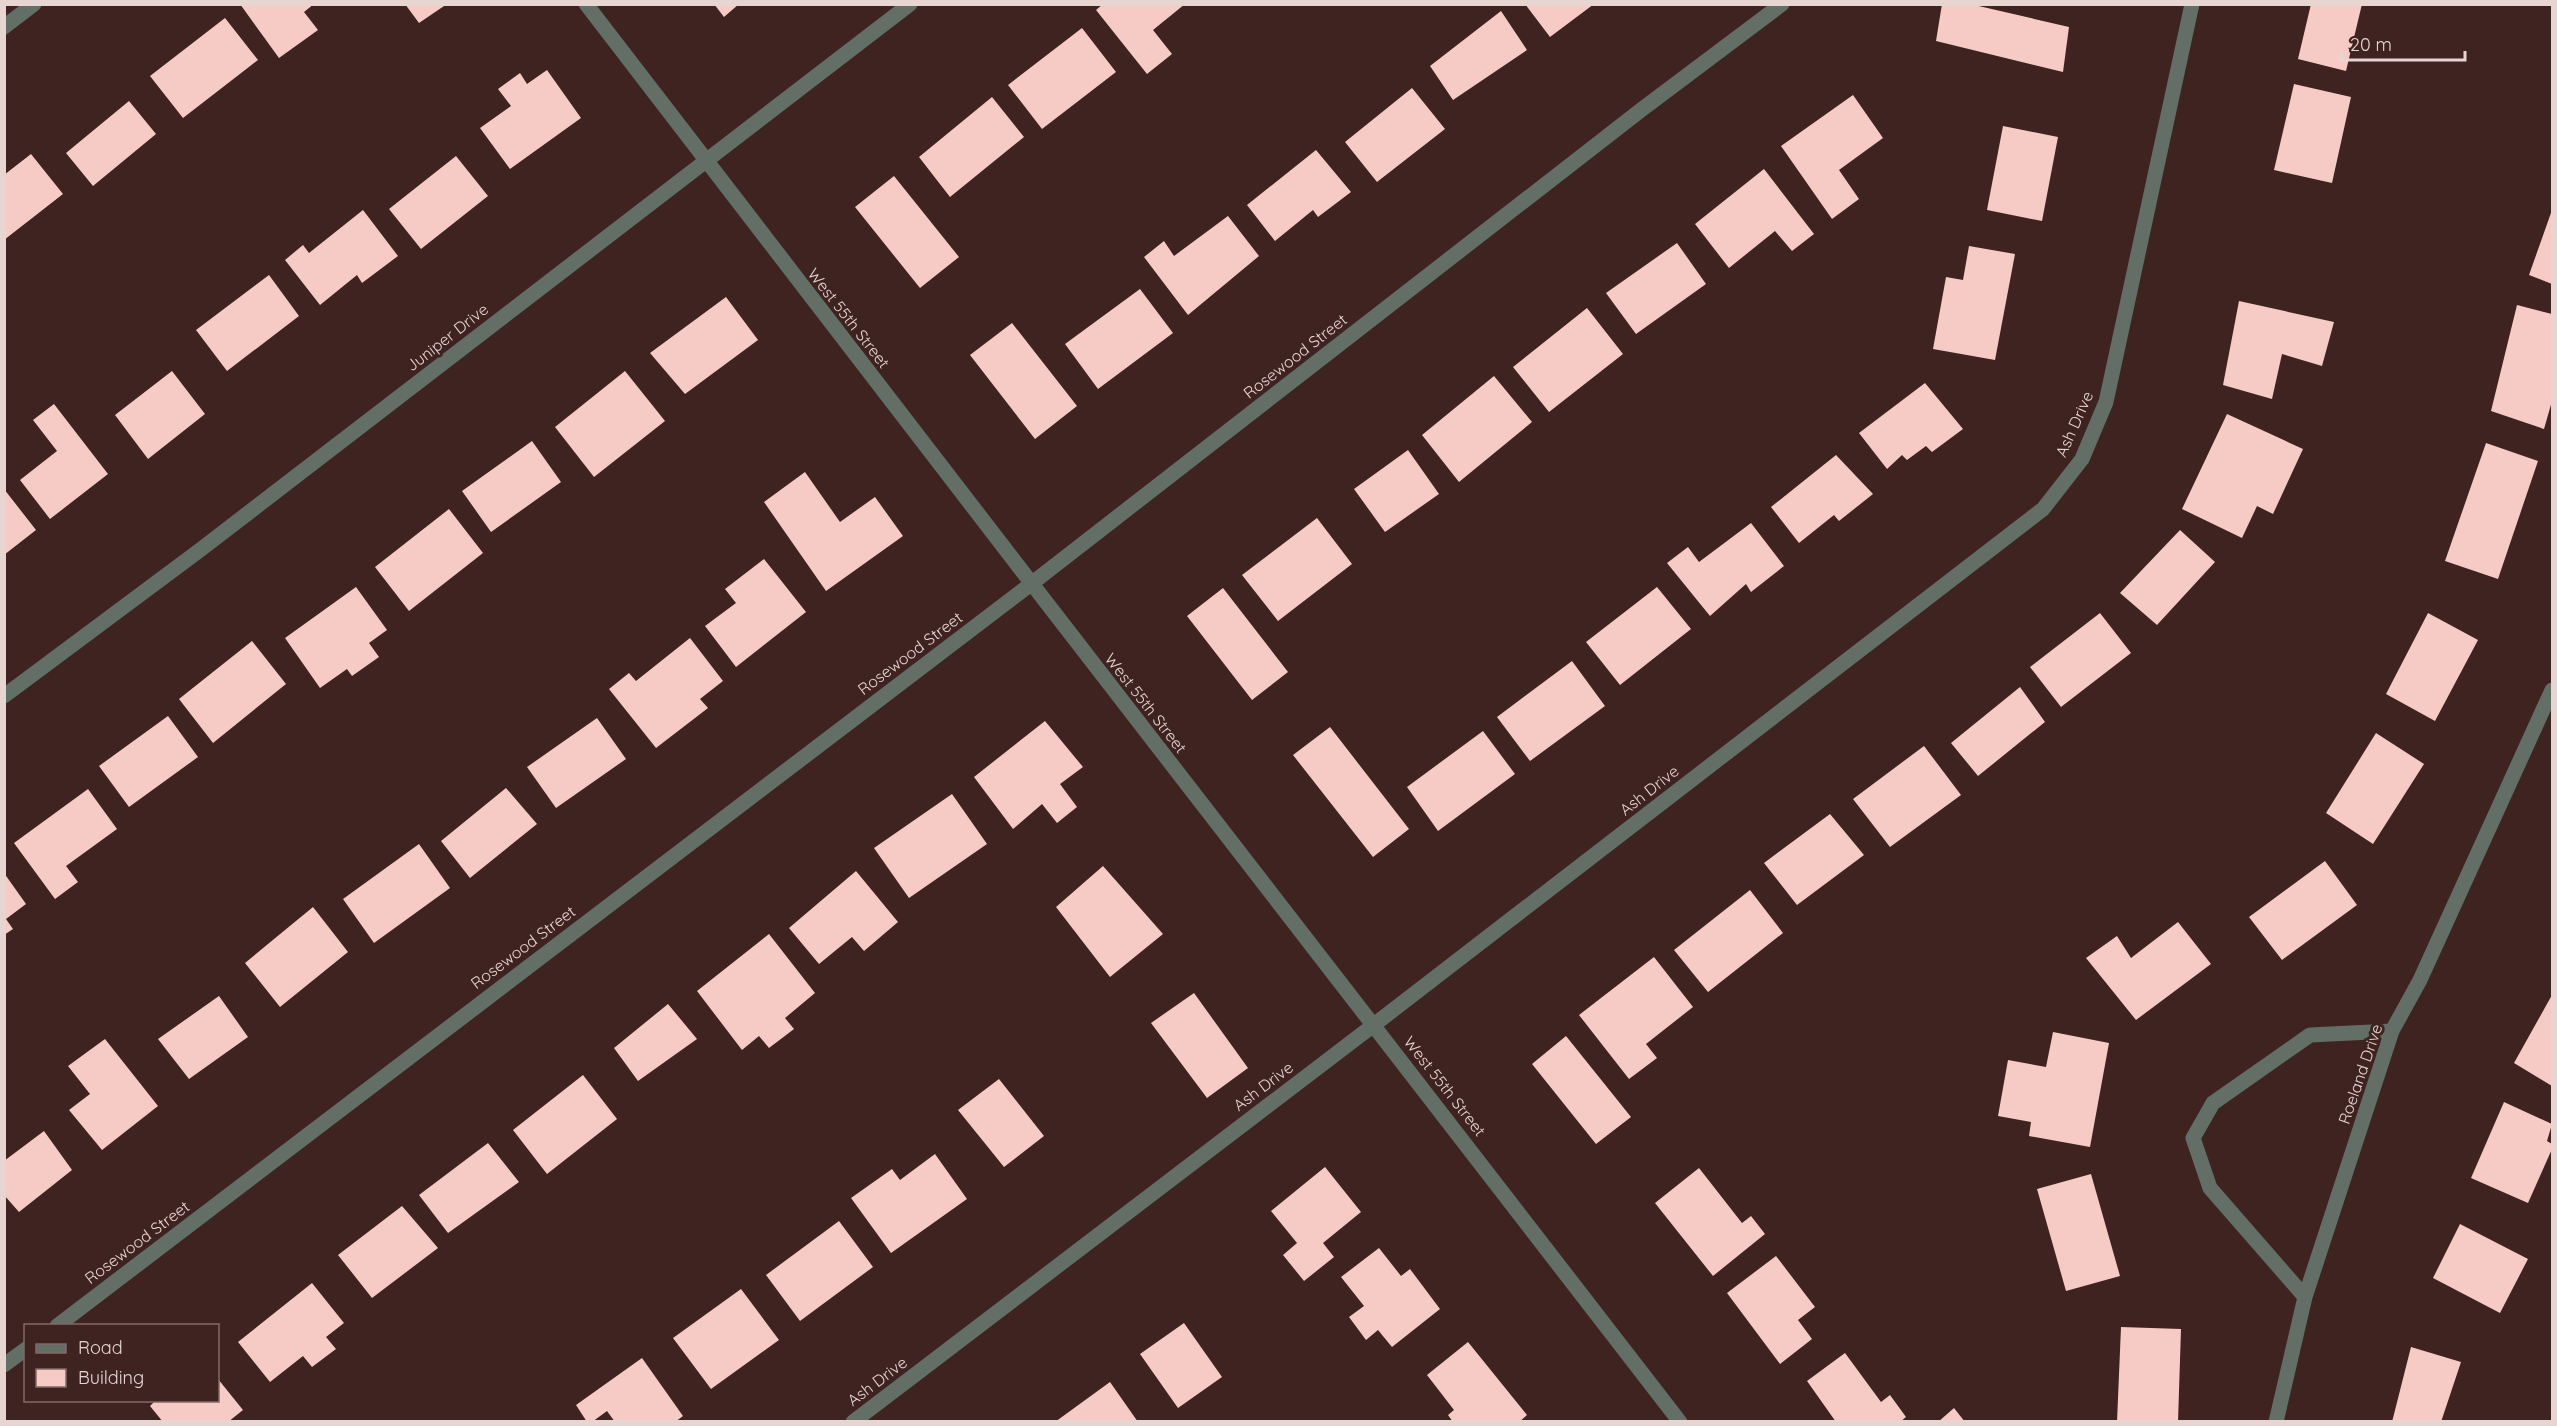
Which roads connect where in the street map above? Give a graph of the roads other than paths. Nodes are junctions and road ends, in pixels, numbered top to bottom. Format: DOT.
graph roads {
  1 [pos="34,4"];
  2 [pos="586,4"];
  3 [pos="910,4"];
  4 [pos="1782,4"];
  5 [pos="2192,4"];
  6 [pos="4,27"];
  7 [pos="705,161"];
  8 [pos="1031,584"];
  9 [pos="2553,690"];
  10 [pos="4,696"];
  11 [pos="1375,1024"];
  12 [pos="2392,1031"];
  13 [pos="2305,1297"];
  14 [pos="60,1324"];
  15 [pos="24,1350"];
  16 [pos="4,1365"];
  17 [pos="853,1422"];
  18 [pos="1680,1422"];
  19 [pos="2276,1422"];
  1 -- 6 [label="street"];
  2 -- 7 [label="street, West 55th Street"];
  3 -- 7 [label="street, Juniper Drive"];
  4 -- 8 [label="street, Rosewood Street"];
  5 -- 11 [label="street, Ash Drive"];
  7 -- 8 [label="street, West 55th Street"];
  7 -- 10 [label="street, Juniper Drive"];
  8 -- 11 [label="street, West 55th Street"];
  8 -- 14 [label="street, Rosewood Street"];
  9 -- 12 [label="street, Roeland Drive"];
  11 -- 17 [label="street, Ash Drive"];
  11 -- 18 [label="street, West 55th Street"];
  12 -- 13 [label="street, Roeland Drive"];
  12 -- 13 [label="street"];
  13 -- 19 [label="street, Roeland Drive"];
  15 -- 16 [label="street"];
}
